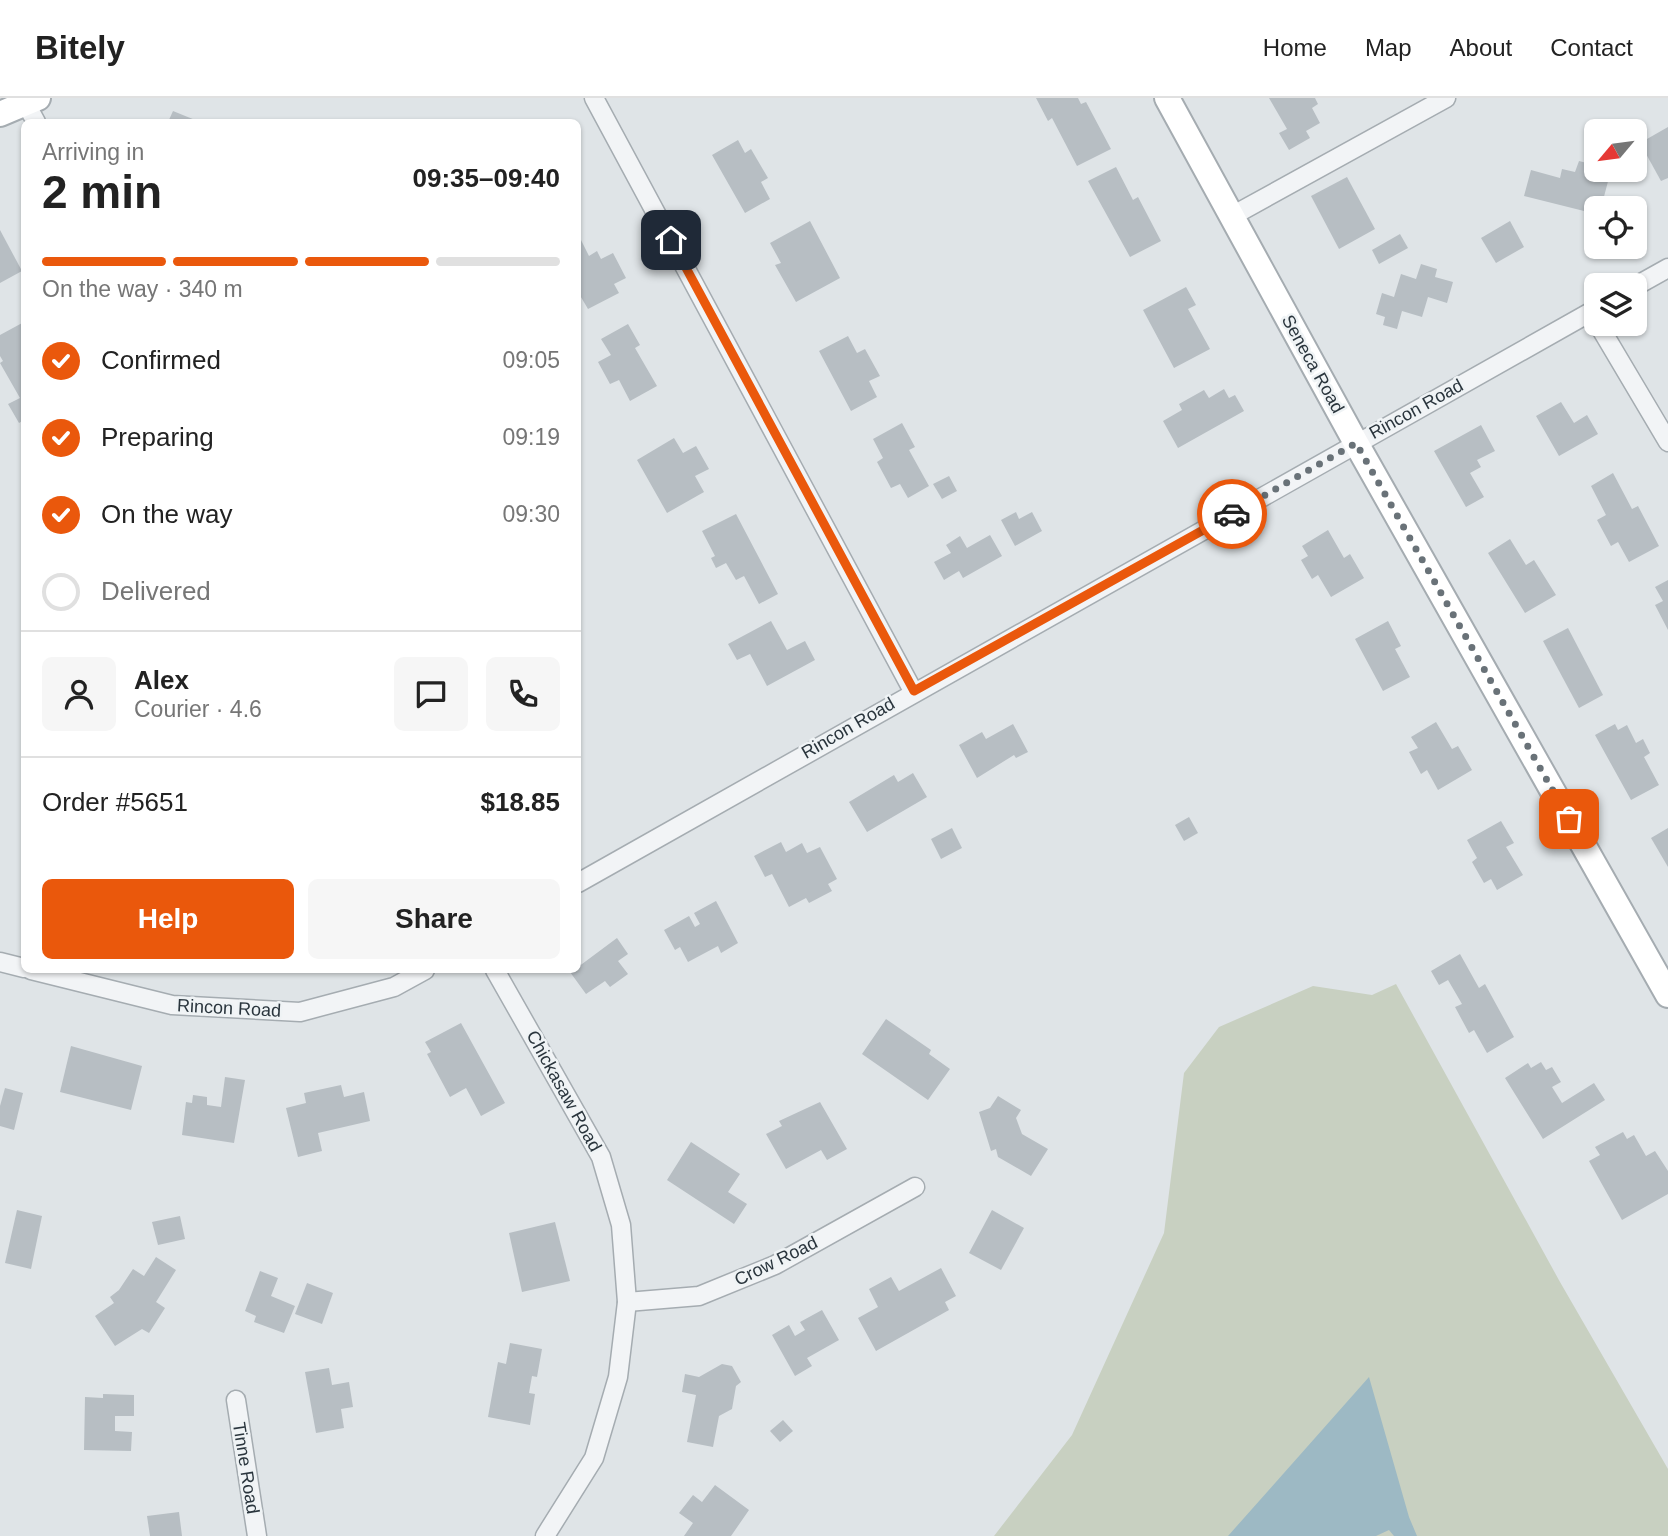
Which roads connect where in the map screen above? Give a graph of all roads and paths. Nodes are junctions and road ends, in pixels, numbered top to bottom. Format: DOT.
graph roads {
  1 [pos="594,98"];
  2 [pos="1167,98"];
  3 [pos="1446,98"];
  4 [pos="33,108"];
  5 [pos="0,114"];
  6 [pos="1232,216"];
  7 [pos="1668,268"];
  8 [pos="1647,280"];
  9 [pos="1584,322"];
  10 [pos="1607,336"];
  11 [pos="1668,442"];
  12 [pos="1356,443"];
  13 [pos="914,691"];
  14 [pos="581,881"];
  15 [pos="0,962"];
  16 [pos="21,967"];
  17 [pos="43,973"];
  18 [pos="420,973"];
  19 [pos="497,973"];
  20 [pos="1668,995"];
  21 [pos="915,1187"];
  22 [pos="627,1303"];
  23 [pos="236,1400"];
  24 [pos="257,1536"];
  25 [pos="545,1536"];
  1 -- 13 [label="street"];
  2 -- 6 [label="street, Seneca Road"];
  3 -- 6 [label="street"];
  4 -- 5 [label="street"];
  6 -- 12 [label="street, Seneca Road"];
  7 -- 8 [label="street"];
  9 -- 12 [label="street, Rincon Road"];
  10 -- 11 [label="street"];
  12 -- 13 [label="street, Rincon Road"];
  12 -- 20 [label="street, Seneca Road"];
  13 -- 14 [label="street, Rincon Road"];
  15 -- 16 [label="street"];
  17 -- 18 [label="street, Rincon Road"];
  19 -- 22 [label="street, Chickasaw Road"];
  21 -- 22 [label="street, Crow Road"];
  22 -- 25 [label="street, Chickasaw Road"];
  23 -- 24 [label="street, Tinne Road"];
}
